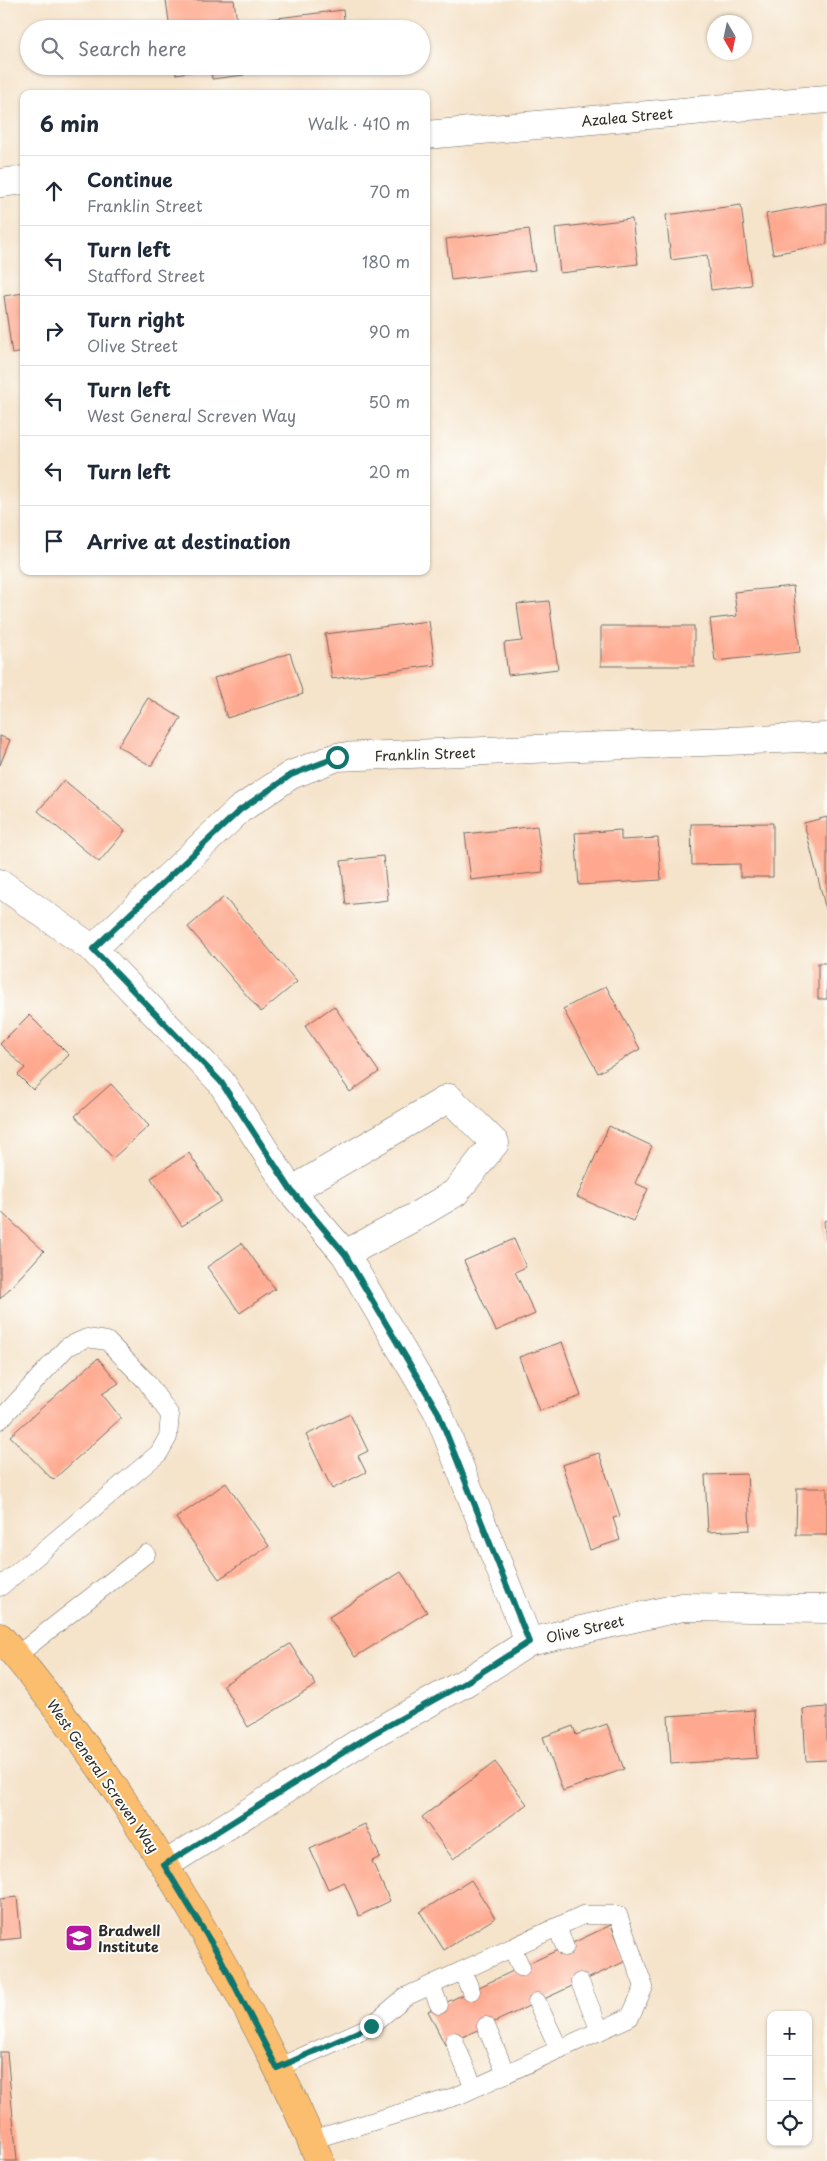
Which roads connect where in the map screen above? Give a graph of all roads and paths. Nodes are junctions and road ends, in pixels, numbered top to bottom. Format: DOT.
graph roads {
  1 [pos="827,99"];
  2 [pos="430,135"];
  3 [pos="20,180"];
  4 [pos="0,182"];
  5 [pos="827,738"];
  6 [pos="0,884"];
  7 [pos="93,949"];
  8 [pos="291,1190"];
  9 [pos="345,1254"];
  10 [pos="0,1420"];
  11 [pos="146,1554"];
  12 [pos="0,1587"];
  13 [pos="827,1609"];
  14 [pos="529,1642"];
  15 [pos="8,1646"];
  16 [pos="164,1865"];
  17 [pos="557,1927"];
  18 [pos="565,1947"];
  19 [pos="512,1948"];
  20 [pos="521,1967"];
  21 [pos="462,1971"];
  22 [pos="580,1982"];
  23 [pos="431,1985"];
  24 [pos="471,1991"];
  25 [pos="537,2002"];
  26 [pos="439,2005"];
  27 [pos="486,2026"];
  28 [pos="600,2031"];
  29 [pos="454,2041"];
  30 [pos="559,2049"];
  31 [pos="277,2068"];
  32 [pos="506,2074"];
  33 [pos="474,2088"];
  34 [pos="316,2150"];
  1 -- 2 [label="street, Azalea Street"];
  3 -- 4 [label="street"];
  5 -- 7 [label="street, Franklin Street"];
  6 -- 7 [label="street"];
  7 -- 8 [label="street"];
  8 -- 9 [label="street"];
  8 -- 9 [label="street"];
  9 -- 14 [label="street"];
  10 -- 12 [label="lane"];
  11 -- 15 [label="lane"];
  13 -- 14 [label="street, Olive Street"];
  14 -- 16 [label="street, Olive Street"];
  15 -- 16 [label="main road, West General Screven Way"];
  16 -- 31 [label="main road, West General Screven Way"];
  17 -- 18 [label="lane"];
  17 -- 19 [label="lane"];
  17 -- 28 [label="lane"];
  19 -- 20 [label="lane"];
  19 -- 21 [label="lane"];
  21 -- 23 [label="lane"];
  21 -- 24 [label="lane"];
  22 -- 28 [label="lane"];
  23 -- 26 [label="lane"];
  23 -- 31 [label="lane"];
  25 -- 30 [label="lane"];
  27 -- 32 [label="lane"];
  28 -- 30 [label="lane"];
  29 -- 33 [label="lane"];
  30 -- 32 [label="lane"];
  31 -- 34 [label="main road, West General Screven Way"];
  32 -- 33 [label="lane"];
  33 -- 34 [label="lane"];
}
